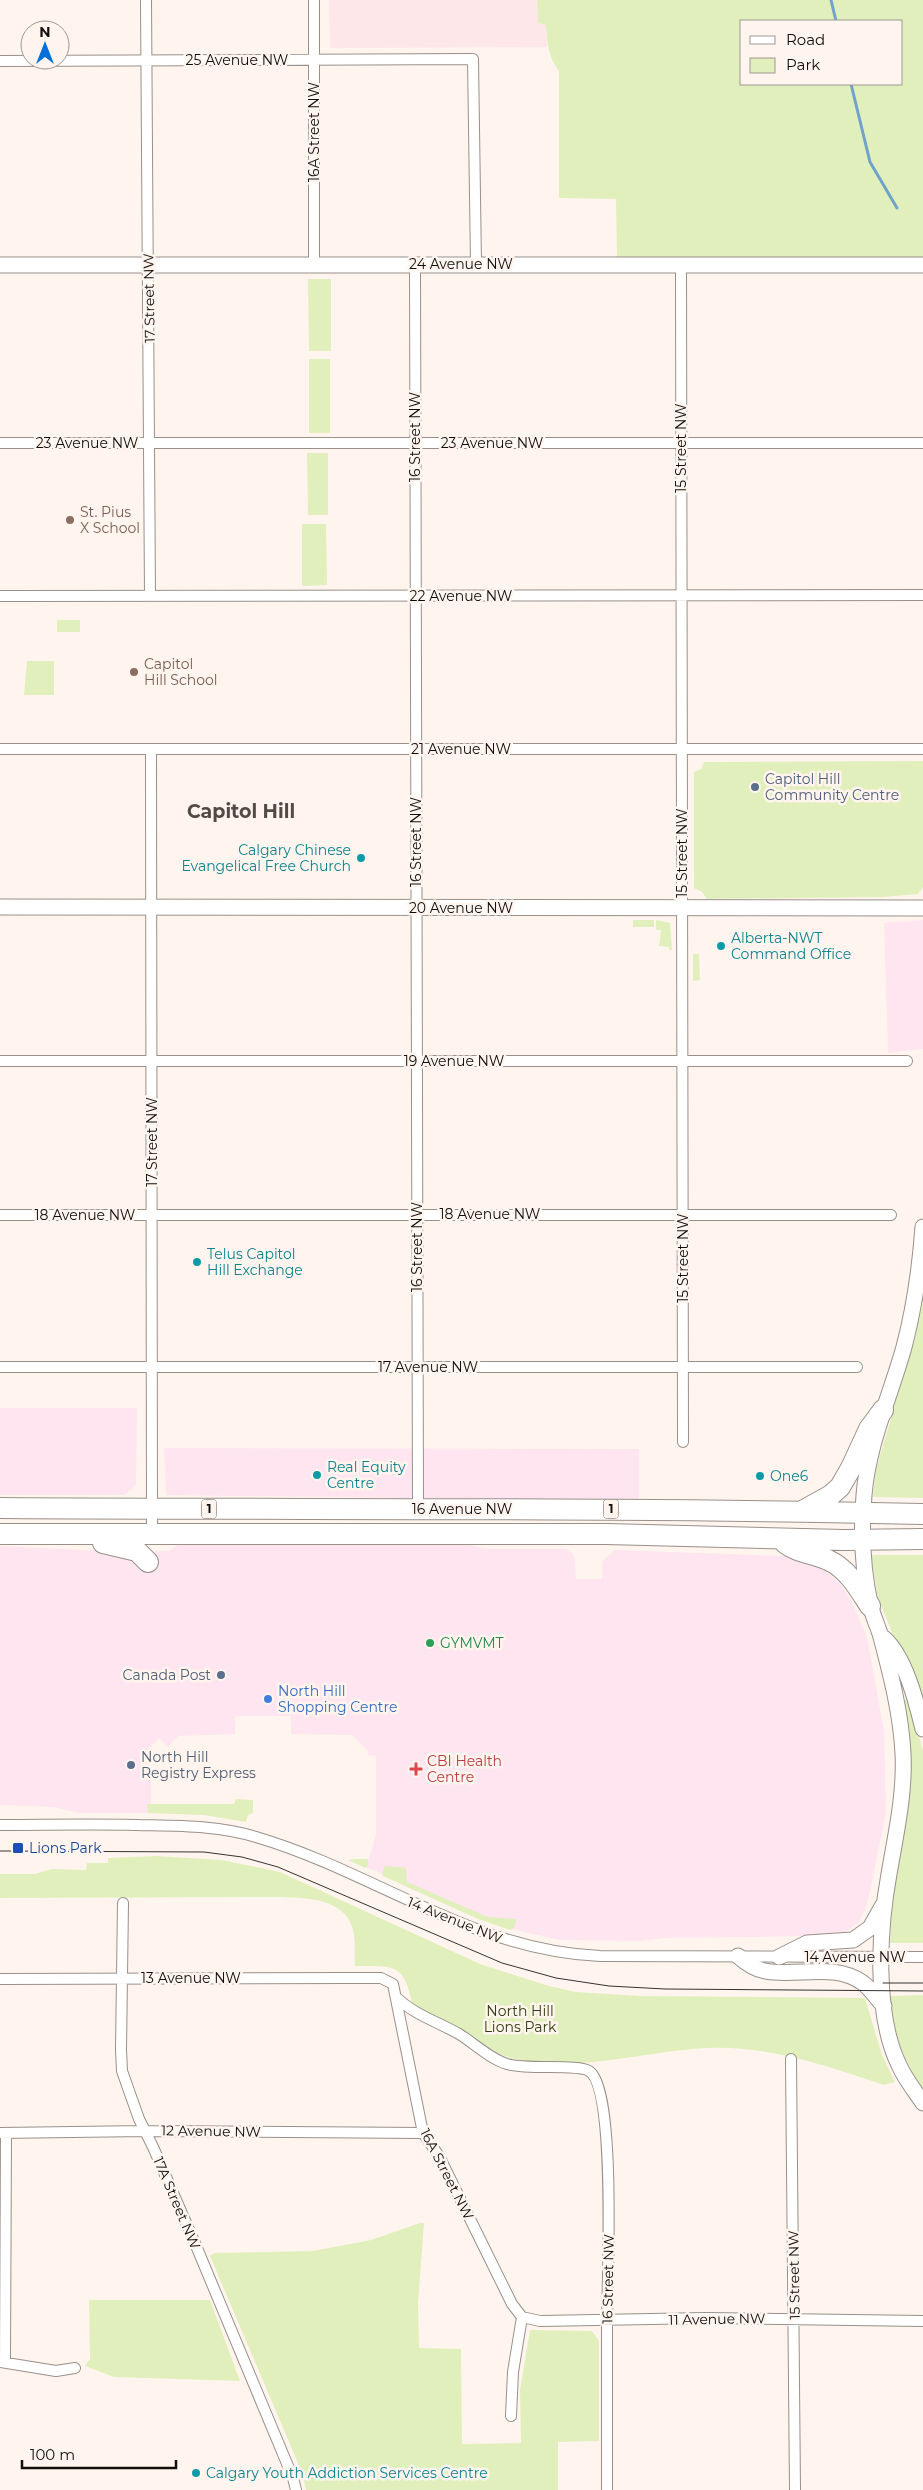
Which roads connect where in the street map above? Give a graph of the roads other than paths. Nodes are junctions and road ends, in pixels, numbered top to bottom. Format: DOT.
graph roads {
  1 [pos="146,0"];
  2 [pos="314,0"];
  3 [pos="0,60"];
  4 [pos="146,60"];
  5 [pos="313,60"];
  6 [pos="314,263"];
  7 [pos="415,264"];
  8 [pos="476,264"];
  9 [pos="681,264"];
  10 [pos="923,264"];
  11 [pos="0,265"];
  12 [pos="148,265"];
  13 [pos="415,442"];
  14 [pos="0,443"];
  15 [pos="150,443"];
  16 [pos="681,443"];
  17 [pos="923,443"];
  18 [pos="682,595"];
  19 [pos="923,595"];
  20 [pos="0,596"];
  21 [pos="150,596"];
  22 [pos="415,596"];
  23 [pos="0,749"];
  24 [pos="151,749"];
  25 [pos="416,749"];
  26 [pos="683,749"];
  27 [pos="923,749"];
  28 [pos="0,907"];
  29 [pos="150,907"];
  30 [pos="416,908"];
  31 [pos="682,908"];
  32 [pos="923,908"];
  33 [pos="0,1061"];
  34 [pos="151,1061"];
  35 [pos="417,1061"];
  36 [pos="683,1061"];
  37 [pos="907,1061"];
  38 [pos="152,1214"];
  39 [pos="417,1214"];
  40 [pos="683,1214"];
  41 [pos="0,1215"];
  42 [pos="891,1215"];
  43 [pos="923,1227"];
  44 [pos="0,1367"];
  45 [pos="152,1367"];
  46 [pos="417,1367"];
  47 [pos="683,1367"];
  48 [pos="857,1367"];
  49 [pos="883,1410"];
  50 [pos="683,1442"];
  51 [pos="0,1508"];
  52 [pos="152,1509"];
  53 [pos="418,1510"];
  54 [pos="804,1510"];
  55 [pos="863,1512"];
  56 [pos="913,1514"];
  57 [pos="0,1534"];
  58 [pos="75,1535"];
  59 [pos="152,1535"];
  60 [pos="780,1538"];
  61 [pos="913,1538"];
  62 [pos="862,1539"];
  63 [pos="148,1562"];
  64 [pos="870,1606"];
  65 [pos="881,1635"];
  66 [pos="923,1729"];
  67 [pos="0,1825"];
  68 [pos="885,1902"];
  69 [pos="123,1903"];
  70 [pos="738,1956"];
  71 [pos="779,1957"];
  72 [pos="882,1957"];
  73 [pos="923,1957"];
  74 [pos="381,1978"];
  75 [pos="0,1979"];
  76 [pos="121,1979"];
  77 [pos="397,1998"];
  78 [pos="884,2006"];
  79 [pos="792,2059"];
  80 [pos="923,2104"];
  81 [pos="145,2131"];
  82 [pos="3,2133"];
  83 [pos="423,2133"];
  84 [pos="522,2317"];
  85 [pos="794,2318"];
  86 [pos="607,2321"];
  87 [pos="923,2321"];
  88 [pos="3,2361"];
  89 [pos="75,2368"];
  90 [pos="511,2416"];
  91 [pos="296,2490"];
  92 [pos="607,2490"];
  93 [pos="795,2490"];
  1 -- 4 [label="street, 17 Street NW"];
  2 -- 5 [label="street, 16A Street NW"];
  3 -- 4 [label="street, 25 Avenue NW"];
  4 -- 5 [label="street, 25 Avenue NW"];
  4 -- 12 [label="street, 17 Street NW"];
  5 -- 6 [label="street, 16A Street NW"];
  5 -- 8 [label="street, 25 Avenue NW"];
  6 -- 7 [label="street, 24 Avenue NW"];
  6 -- 12 [label="street, 24 Avenue NW"];
  7 -- 8 [label="street, 24 Avenue NW"];
  7 -- 13 [label="street, 16 Street NW"];
  8 -- 9 [label="street, 24 Avenue NW"];
  9 -- 10 [label="street, 24 Avenue NW"];
  9 -- 16 [label="street, 15 Street NW"];
  11 -- 12 [label="street, 24 Avenue NW"];
  12 -- 15 [label="street, 17 Street NW"];
  13 -- 15 [label="street, 23 Avenue NW"];
  13 -- 16 [label="street, 23 Avenue NW"];
  13 -- 22 [label="street, 16 Street NW"];
  14 -- 15 [label="street, 23 Avenue NW"];
  15 -- 21 [label="street, 17 Street NW"];
  16 -- 17 [label="street, 23 Avenue NW"];
  16 -- 18 [label="street, 15 Street NW"];
  18 -- 19 [label="street, 22 Avenue NW"];
  18 -- 22 [label="street, 22 Avenue NW"];
  18 -- 26 [label="street, 15 Street NW"];
  20 -- 21 [label="street, 22 Avenue NW"];
  21 -- 22 [label="street, 22 Avenue NW"];
  22 -- 25 [label="street, 16 Street NW"];
  23 -- 24 [label="street, 21 Avenue NW"];
  24 -- 25 [label="street, 21 Avenue NW"];
  24 -- 29 [label="street, 17 Street NW"];
  25 -- 26 [label="street, 21 Avenue NW"];
  25 -- 30 [label="street, 16 Street NW"];
  26 -- 27 [label="street, 21 Avenue NW"];
  26 -- 31 [label="street, 15 Street NW"];
  28 -- 29 [label="street, 20 Avenue NW"];
  29 -- 30 [label="street, 20 Avenue NW"];
  29 -- 34 [label="street, 17 Street NW"];
  30 -- 31 [label="street, 20 Avenue NW"];
  30 -- 35 [label="street, 16 Street NW"];
  31 -- 32 [label="street, 20 Avenue NW"];
  31 -- 36 [label="street, 15 Street NW"];
  33 -- 34 [label="street, 19 Avenue NW"];
  34 -- 35 [label="street, 19 Avenue NW"];
  34 -- 38 [label="street, 17 Street NW"];
  35 -- 36 [label="street, 19 Avenue NW"];
  35 -- 39 [label="street, 16 Street NW"];
  36 -- 37 [label="street, 19 Avenue NW"];
  36 -- 40 [label="street, 15 Street NW"];
  38 -- 39 [label="street, 18 Avenue NW"];
  38 -- 41 [label="street, 18 Avenue NW"];
  38 -- 45 [label="street, 17 Street NW"];
  39 -- 40 [label="street, 18 Avenue NW"];
  39 -- 46 [label="street, 16 Street NW"];
  40 -- 42 [label="street, 18 Avenue NW"];
  40 -- 47 [label="street, 15 Street NW"];
  43 -- 49 [label="street"];
  44 -- 45 [label="street, 17 Avenue NW"];
  45 -- 46 [label="street, 17 Avenue NW"];
  45 -- 52 [label="street, 17 Street NW"];
  46 -- 47 [label="street, 17 Avenue NW"];
  46 -- 53 [label="street, 16 Street NW"];
  47 -- 48 [label="street, 17 Avenue NW"];
  47 -- 50 [label="street, 15 Street NW"];
  49 -- 54 [label="highway"];
  49 -- 55 [label="street"];
  51 -- 52 [label="highway, 16 Avenue NW / 1"];
  52 -- 53 [label="highway, 16 Avenue NW / 1"];
  52 -- 59 [label="street, 17 Street NW"];
  53 -- 54 [label="highway, 16 Avenue NW / 1"];
  54 -- 55 [label="highway, 16 Avenue NW / 1"];
  55 -- 56 [label="highway, 16 Avenue NW / 1"];
  55 -- 62 [label="street"];
  57 -- 58 [label="highway, 16 Avenue NW / 1"];
  58 -- 59 [label="highway, 16 Avenue NW / 1"];
  58 -- 63 [label="highway"];
  59 -- 60 [label="highway, 16 Avenue NW / 1"];
  60 -- 62 [label="highway, 16 Avenue NW / 1"];
  60 -- 64 [label="highway"];
  61 -- 62 [label="highway, 16 Avenue NW / 1"];
  62 -- 64 [label="street"];
  64 -- 65 [label="street"];
  65 -- 66 [label="street"];
  65 -- 68 [label="street"];
  67 -- 70 [label="street, 14 Avenue NW"];
  68 -- 71 [label="street"];
  68 -- 72 [label="street"];
  69 -- 76 [label="street, 17A Street NW"];
  70 -- 71 [label="street, 14 Avenue NW"];
  70 -- 78 [label="street"];
  71 -- 72 [label="street, 14 Avenue NW"];
  72 -- 73 [label="street, 14 Avenue NW"];
  72 -- 78 [label="street"];
  74 -- 76 [label="street, 13 Avenue NW"];
  74 -- 77 [label="street, 16A Street NW"];
  75 -- 76 [label="street, 13 Avenue NW"];
  76 -- 81 [label="street, 17A Street NW"];
  77 -- 83 [label="street, 16A Street NW"];
  77 -- 86 [label="street, 16 Street NW"];
  78 -- 80 [label="street"];
  79 -- 85 [label="street, 15 Street NW"];
  81 -- 82 [label="street, 12 Avenue NW"];
  81 -- 83 [label="street, 12 Avenue NW"];
  81 -- 91 [label="street, 17A Street NW"];
  82 -- 88 [label="street"];
  83 -- 84 [label="street, 16A Street NW"];
  84 -- 86 [label="street, 11 Avenue NW"];
  84 -- 90 [label="street"];
  85 -- 86 [label="street, 11 Avenue NW"];
  85 -- 87 [label="street, 11 Avenue NW"];
  85 -- 93 [label="street, 15 Street NW"];
  86 -- 92 [label="street, 16 Street NW"];
  88 -- 89 [label="street"];
}
